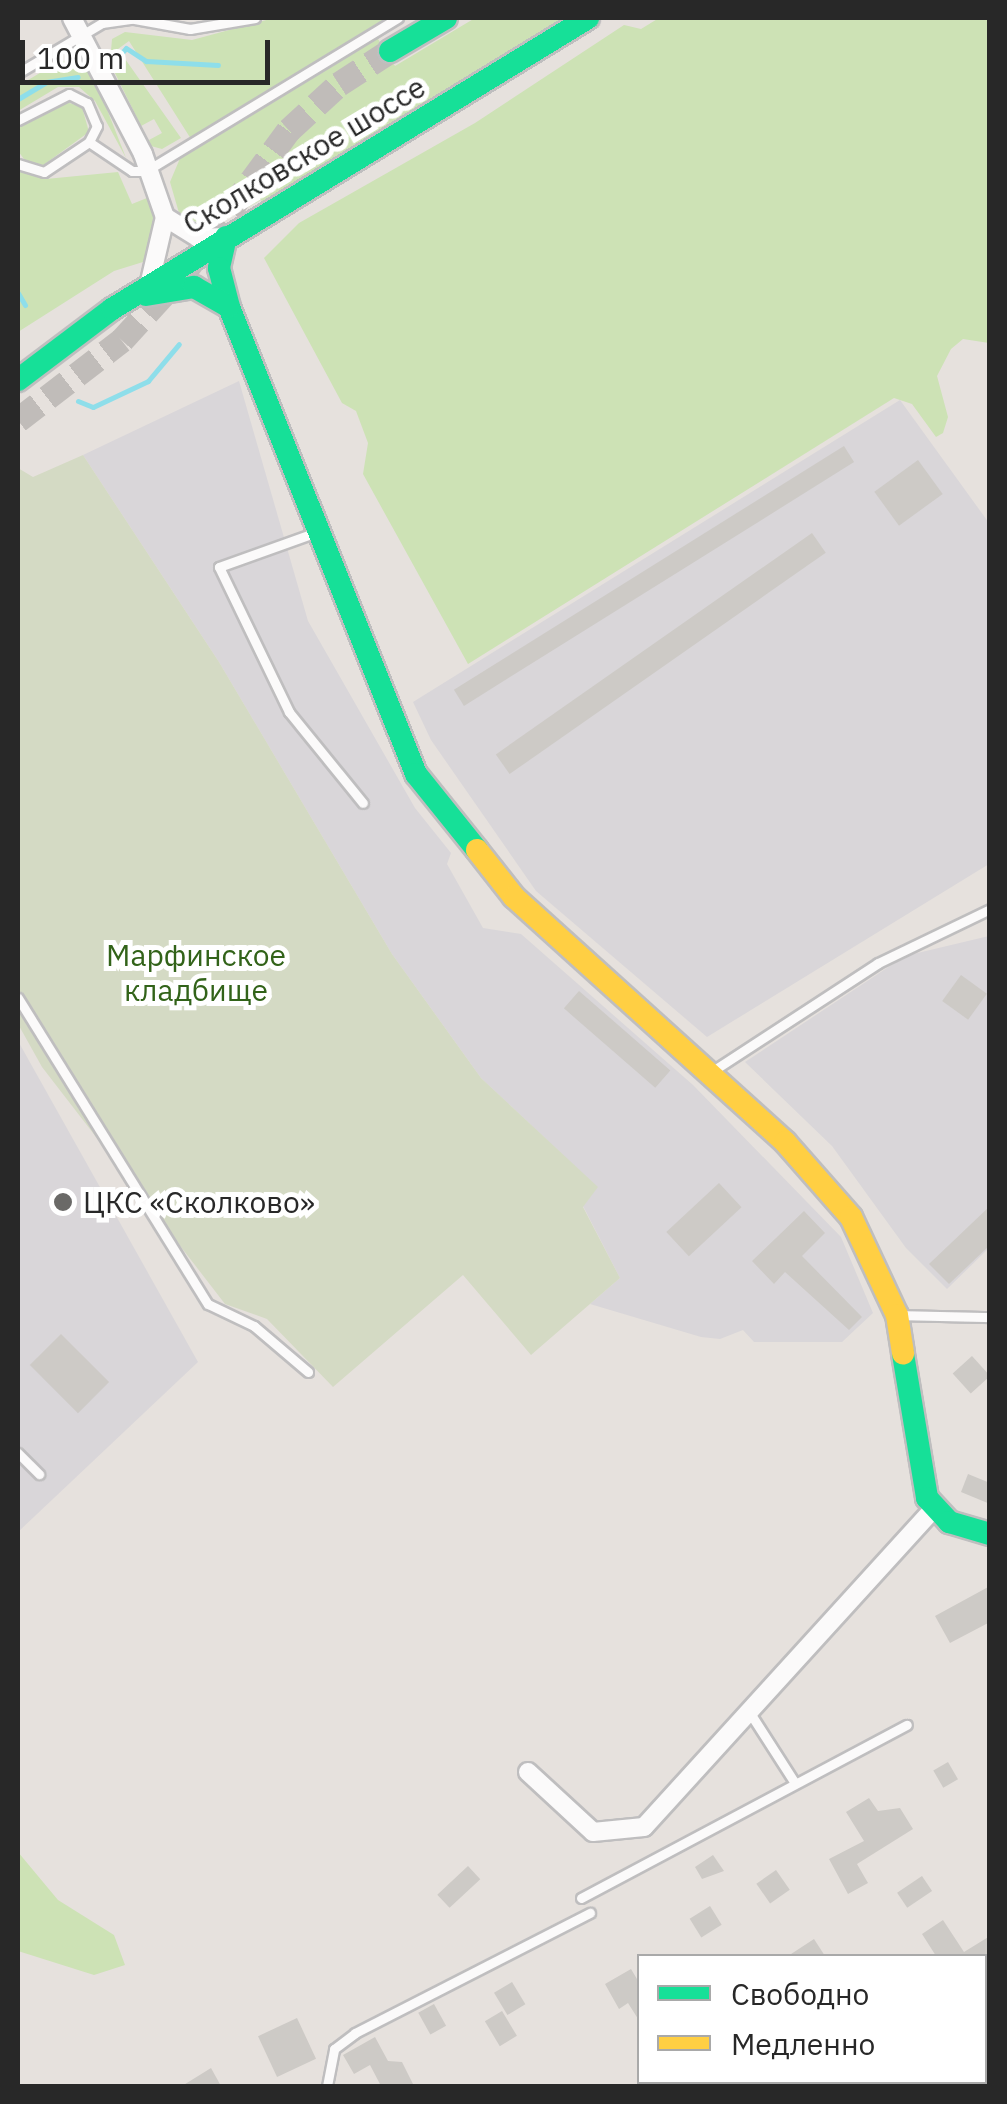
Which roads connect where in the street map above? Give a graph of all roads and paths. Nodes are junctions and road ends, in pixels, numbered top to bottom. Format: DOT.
graph roads {
  1 [pos="72,18"];
  2 [pos="130,18"];
  3 [pos="255,18"];
  4 [pos="398,18"];
  5 [pos="446,18"];
  6 [pos="588,18"];
  7 [pos="81,35"];
  8 [pos="390,51"];
  9 [pos="18,73"];
  10 [pos="18,120"];
  11 [pos="89,142"];
  12 [pos="18,164"];
  13 [pos="144,166"];
  14 [pos="165,218"];
  15 [pos="226,237"];
  16 [pos="149,286"];
  17 [pos="127,300"];
  18 [pos="229,307"];
  19 [pos="53,348"];
  20 [pos="18,361"];
  21 [pos="18,370"];
  22 [pos="18,380"];
  23 [pos="321,530"];
  24 [pos="362,803"];
  25 [pos="990,909"];
  26 [pos="18,998"];
  27 [pos="708,1074"];
  28 [pos="897,1315"];
  29 [pos="990,1316"];
  30 [pos="308,1372"];
  31 [pos="18,1453"];
  32 [pos="39,1474"];
  33 [pos="932,1510"];
  34 [pos="990,1534"];
  35 [pos="750,1713"];
  36 [pos="907,1725"];
  37 [pos="528,1772"];
  38 [pos="795,1783"];
  39 [pos="582,1898"];
  40 [pos="590,1914"];
  41 [pos="328,2086"];
  1 -- 7 [label="street"];
  2 -- 3 [label="lane"];
  2 -- 7 [label="lane"];
  4 -- 13 [label="lane"];
  5 -- 8 [label="street"];
  6 -- 15 [label="street, Сколковское шоссе"];
  7 -- 9 [label="lane"];
  7 -- 13 [label="street"];
  10 -- 11 [label="lane"];
  11 -- 12 [label="lane"];
  11 -- 13 [label="lane"];
  13 -- 14 [label="street"];
  14 -- 15 [label="street"];
  14 -- 16 [label="street"];
  15 -- 16 [label="street, Сколковское шоссе"];
  15 -- 18 [label="street"];
  16 -- 17 [label="street, Сколковское шоссе"];
  17 -- 18 [label="street"];
  17 -- 19 [label="street, Сколковское шоссе"];
  18 -- 23 [label="street"];
  19 -- 20 [label="street, Сколковское шоссе"];
  19 -- 21 [label="street"];
  19 -- 22 [label="street, Сколковское шоссе"];
  23 -- 24 [label="lane"];
  23 -- 27 [label="street"];
  25 -- 27 [label="lane"];
  26 -- 30 [label="lane"];
  27 -- 28 [label="street"];
  28 -- 29 [label="lane"];
  28 -- 33 [label="street"];
  31 -- 32 [label="lane"];
  33 -- 34 [label="street"];
  33 -- 35 [label="street"];
  35 -- 37 [label="street"];
  35 -- 38 [label="lane"];
  36 -- 38 [label="lane"];
  38 -- 39 [label="lane"];
  40 -- 41 [label="lane"];
}
